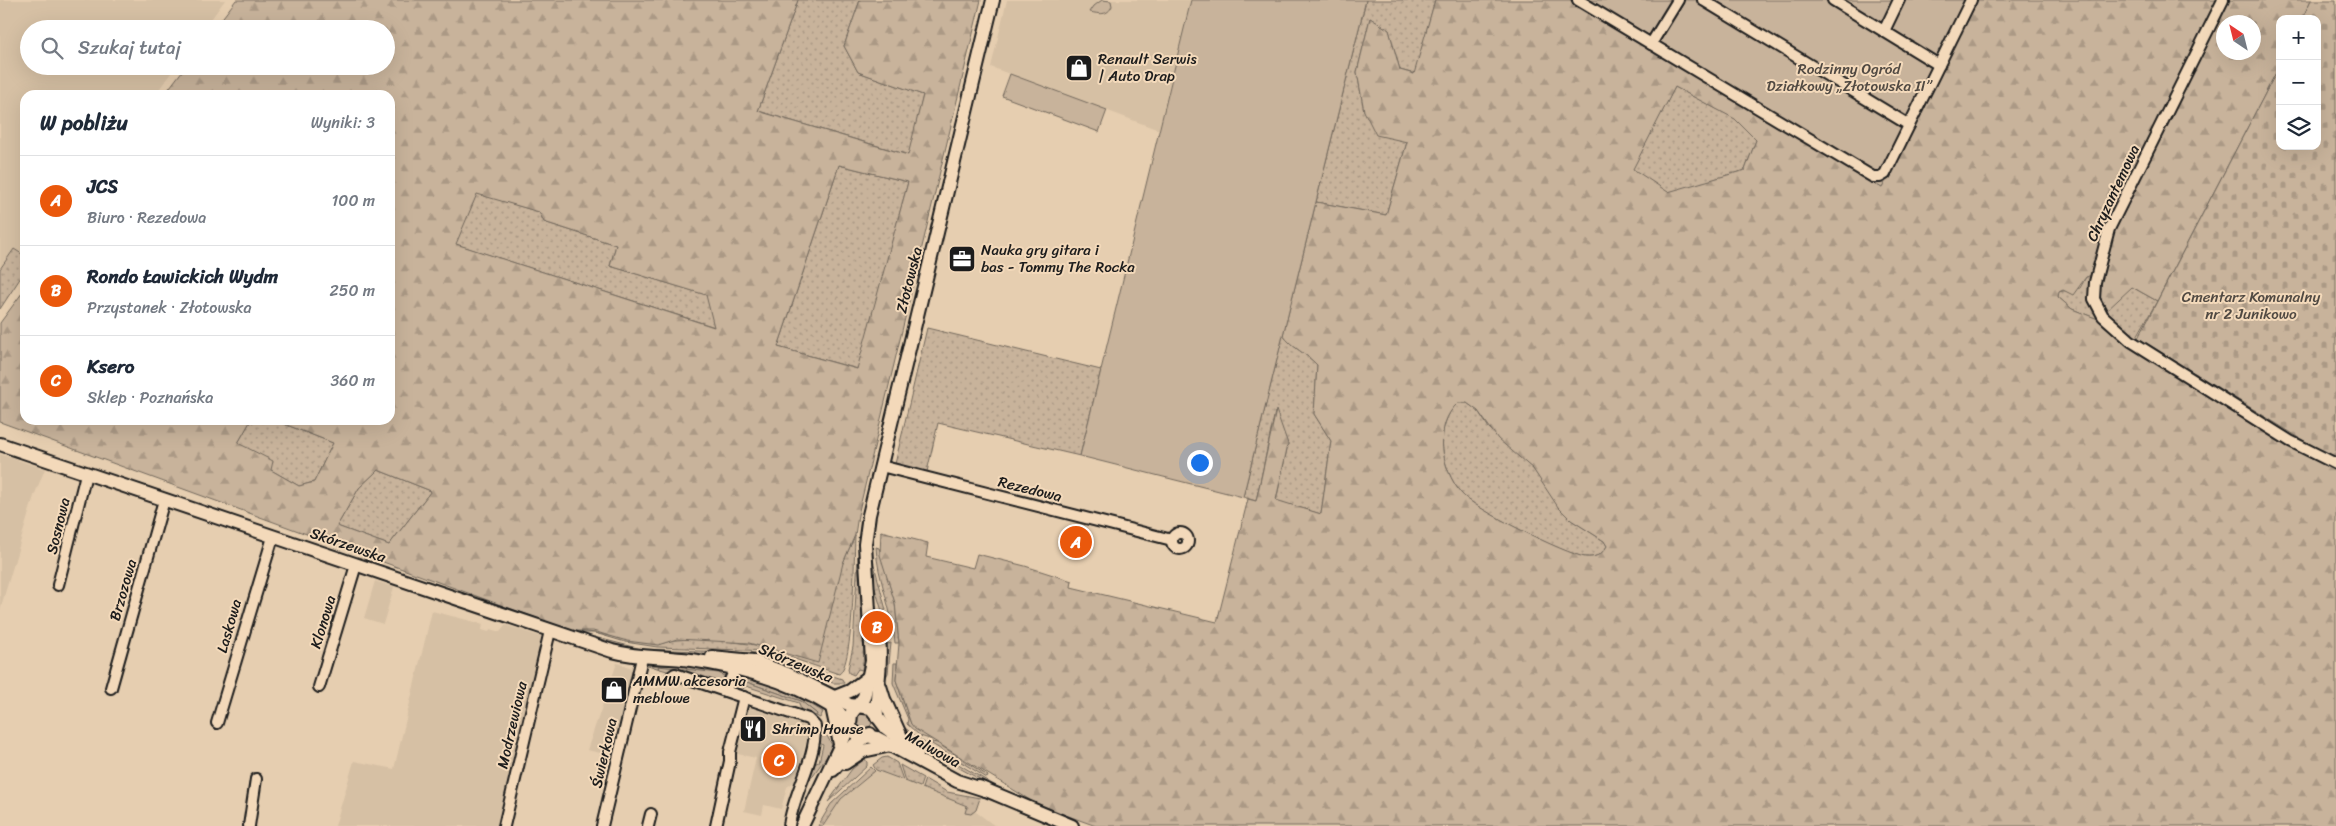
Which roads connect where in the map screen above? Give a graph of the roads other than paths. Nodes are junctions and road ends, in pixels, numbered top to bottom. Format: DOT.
graph roads {
  1 [pos="993,0"];
  2 [pos="1578,0"];
  3 [pos="1678,0"];
  4 [pos="1703,0"];
  5 [pos="1833,0"];
  6 [pos="1899,0"];
  7 [pos="1971,0"];
  8 [pos="2223,0"];
  9 [pos="1884,31"];
  10 [pos="1650,44"];
  11 [pos="1939,66"];
  12 [pos="1909,125"];
  13 [pos="0,444"];
  14 [pos="2336,464"];
  15 [pos="881,466"];
  16 [pos="86,474"];
  17 [pos="164,500"];
  18 [pos="273,537"];
  19 [pos="1172,540"];
  20 [pos="356,565"];
  21 [pos="58,585"];
  22 [pos="550,631"];
  23 [pos="642,658"];
  24 [pos="738,663"];
  25 [pos="672,676"];
  26 [pos="874,678"];
  27 [pos="319,687"];
  28 [pos="112,688"];
  29 [pos="725,691"];
  30 [pos="744,697"];
  31 [pos="833,702"];
  32 [pos="857,708"];
  33 [pos="877,717"];
  34 [pos="217,724"];
  35 [pos="845,735"];
  36 [pos="866,735"];
  37 [pos="897,743"];
  38 [pos="256,779"];
  39 [pos="825,780"];
  40 [pos="651,814"];
  41 [pos="249,826"];
  42 [pos="504,826"];
  43 [pos="602,826"];
  44 [pos="648,826"];
  45 [pos="716,826"];
  46 [pos="789,826"];
  47 [pos="802,826"];
  48 [pos="1072,826"];
  1 -- 15 [label="street, Złotowska"];
  2 -- 10 [label="street"];
  3 -- 10 [label="street"];
  4 -- 12 [label="street"];
  5 -- 9 [label="street"];
  6 -- 9 [label="street"];
  7 -- 11 [label="street"];
  8 -- 14 [label="street, Chryzantemowa"];
  9 -- 11 [label="street"];
  10 -- 12 [label="street"];
  11 -- 12 [label="street"];
  13 -- 16 [label="street, Skórzewska"];
  15 -- 19 [label="street, Rezedowa"];
  15 -- 26 [label="street, Złotowska"];
  16 -- 17 [label="street, Skórzewska"];
  16 -- 21 [label="street, Sosnowa"];
  17 -- 18 [label="street, Skórzewska"];
  17 -- 28 [label="street, Brzozowa"];
  18 -- 20 [label="street, Skórzewska"];
  18 -- 34 [label="street, Laskowa"];
  20 -- 22 [label="street, Skórzewska"];
  20 -- 27 [label="street, Klonowa"];
  22 -- 23 [label="street, Skórzewska"];
  22 -- 42 [label="street, Modrzewiowa"];
  23 -- 24 [label="street, Skórzewska"];
  23 -- 43 [label="street, Świerkowa"];
  24 -- 29 [label="street"];
  24 -- 31 [label="street, Skórzewska"];
  25 -- 29 [label="street"];
  26 -- 31 [label="street"];
  26 -- 32 [label="street, Złotowska"];
  26 -- 33 [label="street, Złotowska"];
  26 -- 37 [label="street, Malwowa"];
  29 -- 30 [label="street"];
  30 -- 45 [label="street"];
  30 -- 46 [label="street"];
  31 -- 32 [label="street, Skórzewska"];
  31 -- 35 [label="street"];
  31 -- 35 [label="street, Skórzewska"];
  32 -- 33 [label="street, Skórzewska"];
  32 -- 35 [label="street, Złotowska"];
  33 -- 36 [label="street"];
  33 -- 37 [label="street, Malwowa"];
  35 -- 36 [label="street, Skórzewska"];
  35 -- 39 [label="street, Złotowska"];
  36 -- 37 [label="street, Malwowa"];
  36 -- 39 [label="street"];
  37 -- 39 [label="street"];
  37 -- 48 [label="street, Malwowa"];
  38 -- 41 [label="street"];
  39 -- 47 [label="street"];
  40 -- 44 [label="street"];
}
